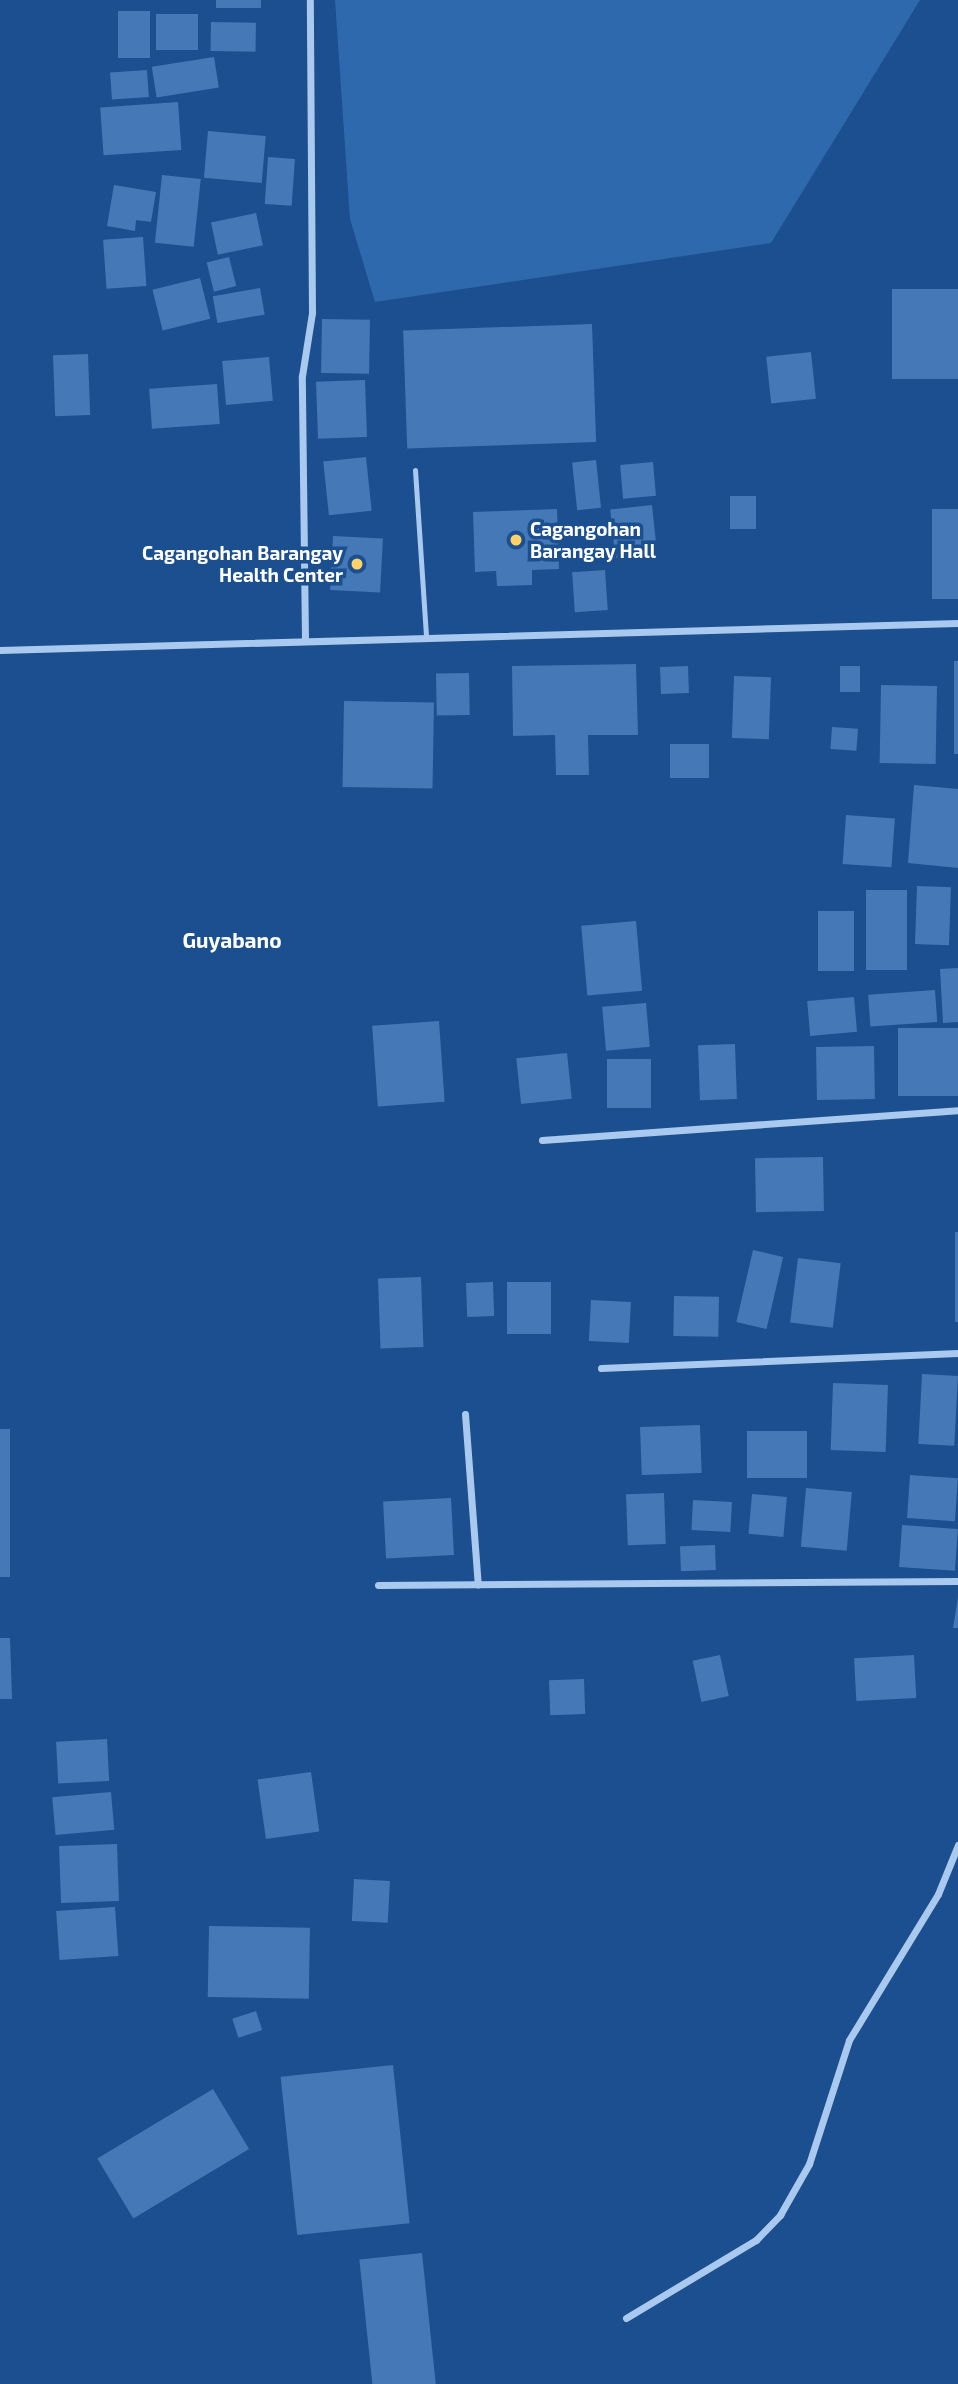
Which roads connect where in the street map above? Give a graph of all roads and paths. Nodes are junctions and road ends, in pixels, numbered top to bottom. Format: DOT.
graph roads {
  1 [pos="310,0"];
  2 [pos="415,470"];
  3 [pos="958,623"];
  4 [pos="426,637"];
  5 [pos="305,640"];
  6 [pos="0,649"];
  7 [pos="958,1110"];
  8 [pos="542,1140"];
  9 [pos="958,1353"];
  10 [pos="601,1368"];
  11 [pos="465,1414"];
  12 [pos="958,1581"];
  13 [pos="378,1585"];
  14 [pos="478,1585"];
  15 [pos="958,1845"];
  16 [pos="626,2318"];
  1 -- 5 [label="street"];
  2 -- 4 [label="lane"];
  3 -- 4 [label="street"];
  4 -- 5 [label="street"];
  5 -- 6 [label="street"];
  7 -- 8 [label="street"];
  9 -- 10 [label="street"];
  11 -- 14 [label="street"];
  12 -- 14 [label="street"];
  13 -- 14 [label="street"];
  15 -- 16 [label="street"];
}
